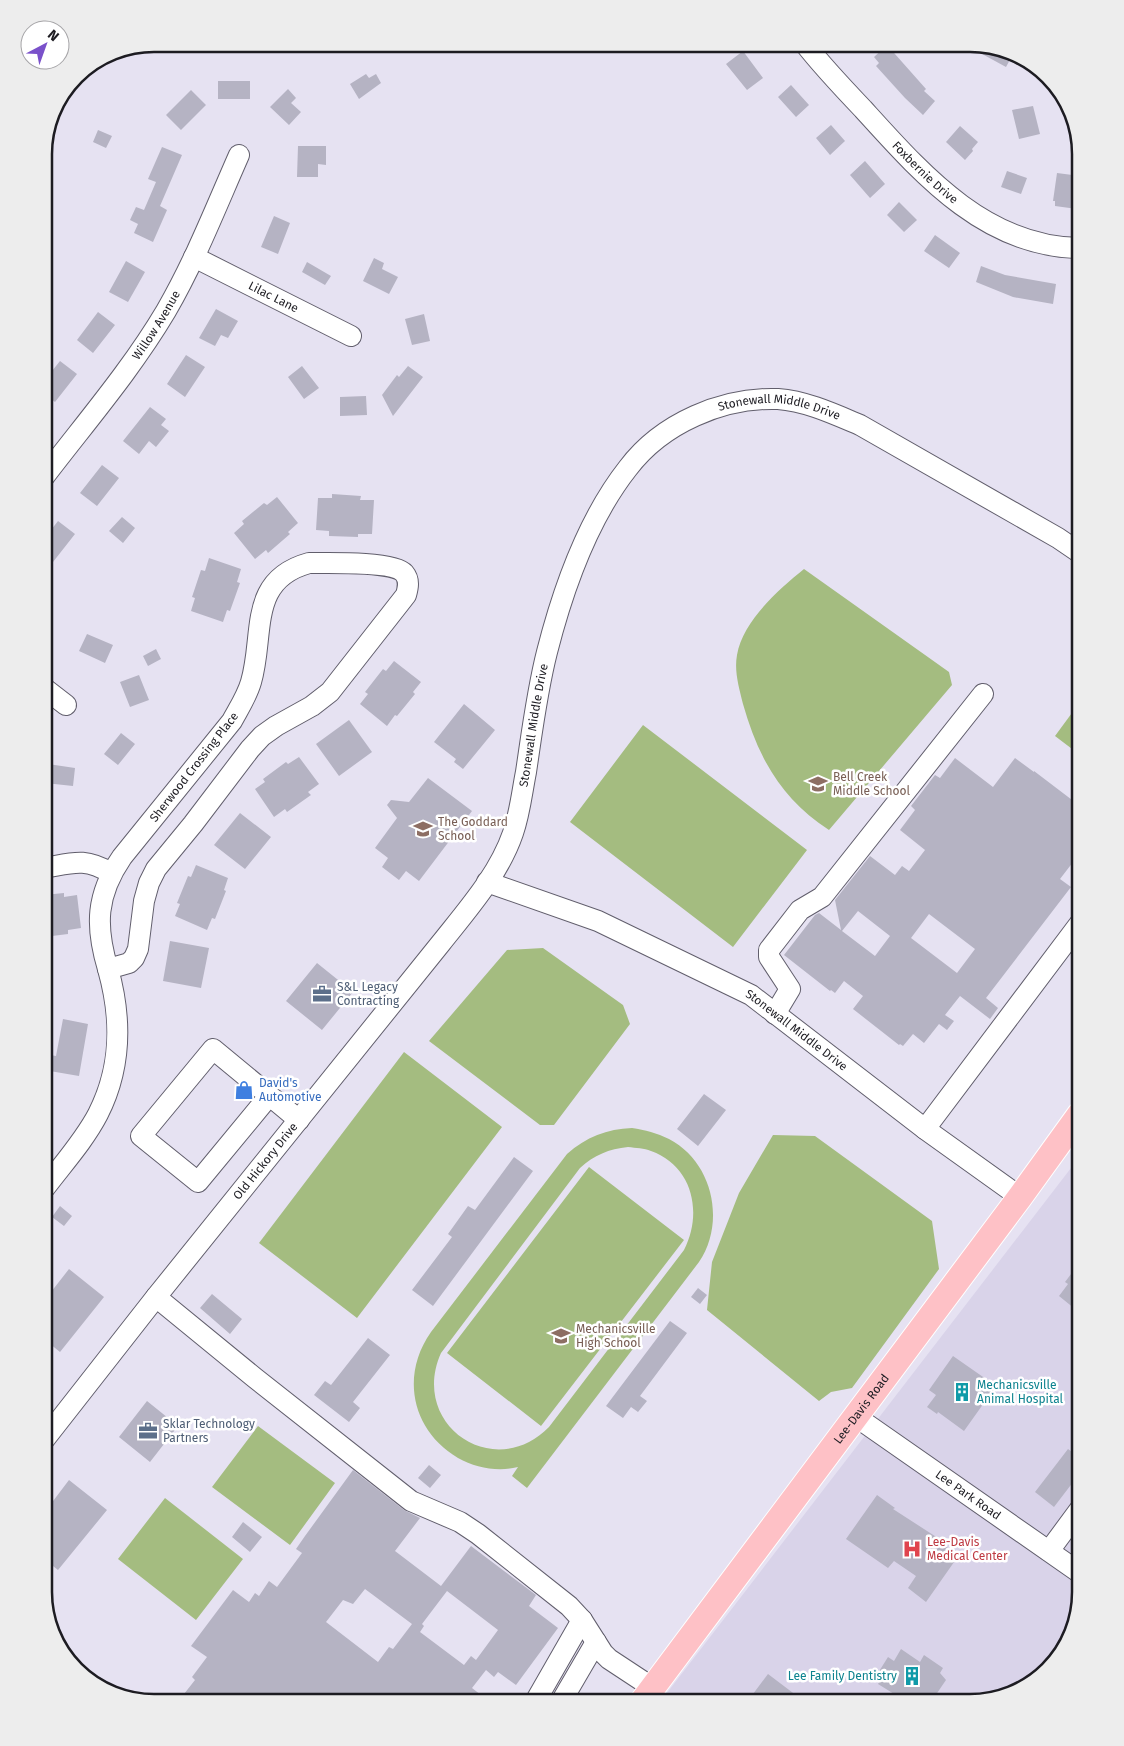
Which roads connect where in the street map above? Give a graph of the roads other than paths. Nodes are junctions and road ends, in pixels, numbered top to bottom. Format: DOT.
graph roads {
  1 [pos="813,53"];
  2 [pos="239,155"];
  3 [pos="1072,247"];
  4 [pos="194,257"];
  5 [pos="352,336"];
  6 [pos="53,466"];
  7 [pos="1072,548"];
  8 [pos="983,694"];
  9 [pos="53,695"];
  10 [pos="66,705"];
  11 [pos="53,867"];
  12 [pos="111,873"];
  13 [pos="487,882"];
  14 [pos="1072,934"];
  15 [pos="108,969"];
  16 [pos="775,1014"];
  17 [pos="269,1096"];
  18 [pos="299,1120"];
  19 [pos="1072,1125"];
  20 [pos="925,1129"];
  21 [pos="52,1175"];
  22 [pos="1020,1198"];
  23 [pos="156,1297"];
  24 [pos="856,1416"];
  25 [pos="52,1430"];
  26 [pos="1072,1520"];
  27 [pos="1049,1551"];
  28 [pos="1072,1567"];
  29 [pos="582,1620"];
  30 [pos="596,1642"];
  31 [pos="540,1693"];
  32 [pos="566,1694"];
  33 [pos="646,1694"];
  34 [pos="648,1694"];
  1 -- 3 [label="street, Foxbernie Drive"];
  2 -- 4 [label="street, Willow Avenue"];
  4 -- 5 [label="street, Lilac Lane"];
  4 -- 6 [label="street, Willow Avenue"];
  7 -- 13 [label="street, Stonewall Middle Drive"];
  8 -- 16 [label="street"];
  9 -- 10 [label="street"];
  11 -- 12 [label="street"];
  12 -- 15 [label="street, Sherwood Crossing Place"];
  12 -- 15 [label="street, Sherwood Crossing Place"];
  13 -- 16 [label="street, Stonewall Middle Drive"];
  13 -- 18 [label="street, Old Hickory Drive"];
  14 -- 20 [label="street"];
  15 -- 21 [label="street, Sherwood Crossing Place"];
  16 -- 20 [label="street, Stonewall Middle Drive"];
  17 -- 17 [label="street"];
  17 -- 18 [label="street"];
  18 -- 23 [label="street, Old Hickory Drive"];
  19 -- 22 [label="main road, Lee-Davis Road"];
  20 -- 22 [label="street, Stonewall Middle Drive"];
  22 -- 24 [label="main road, Lee-Davis Road"];
  23 -- 25 [label="street, Old Hickory Drive"];
  23 -- 29 [label="street"];
  24 -- 27 [label="street, Lee Park Road"];
  24 -- 34 [label="main road, Lee-Davis Road"];
  26 -- 27 [label="street"];
  27 -- 28 [label="street, Lee Park Road"];
  29 -- 30 [label="street"];
  29 -- 31 [label="street"];
  30 -- 32 [label="street"];
  30 -- 33 [label="street"];
}
